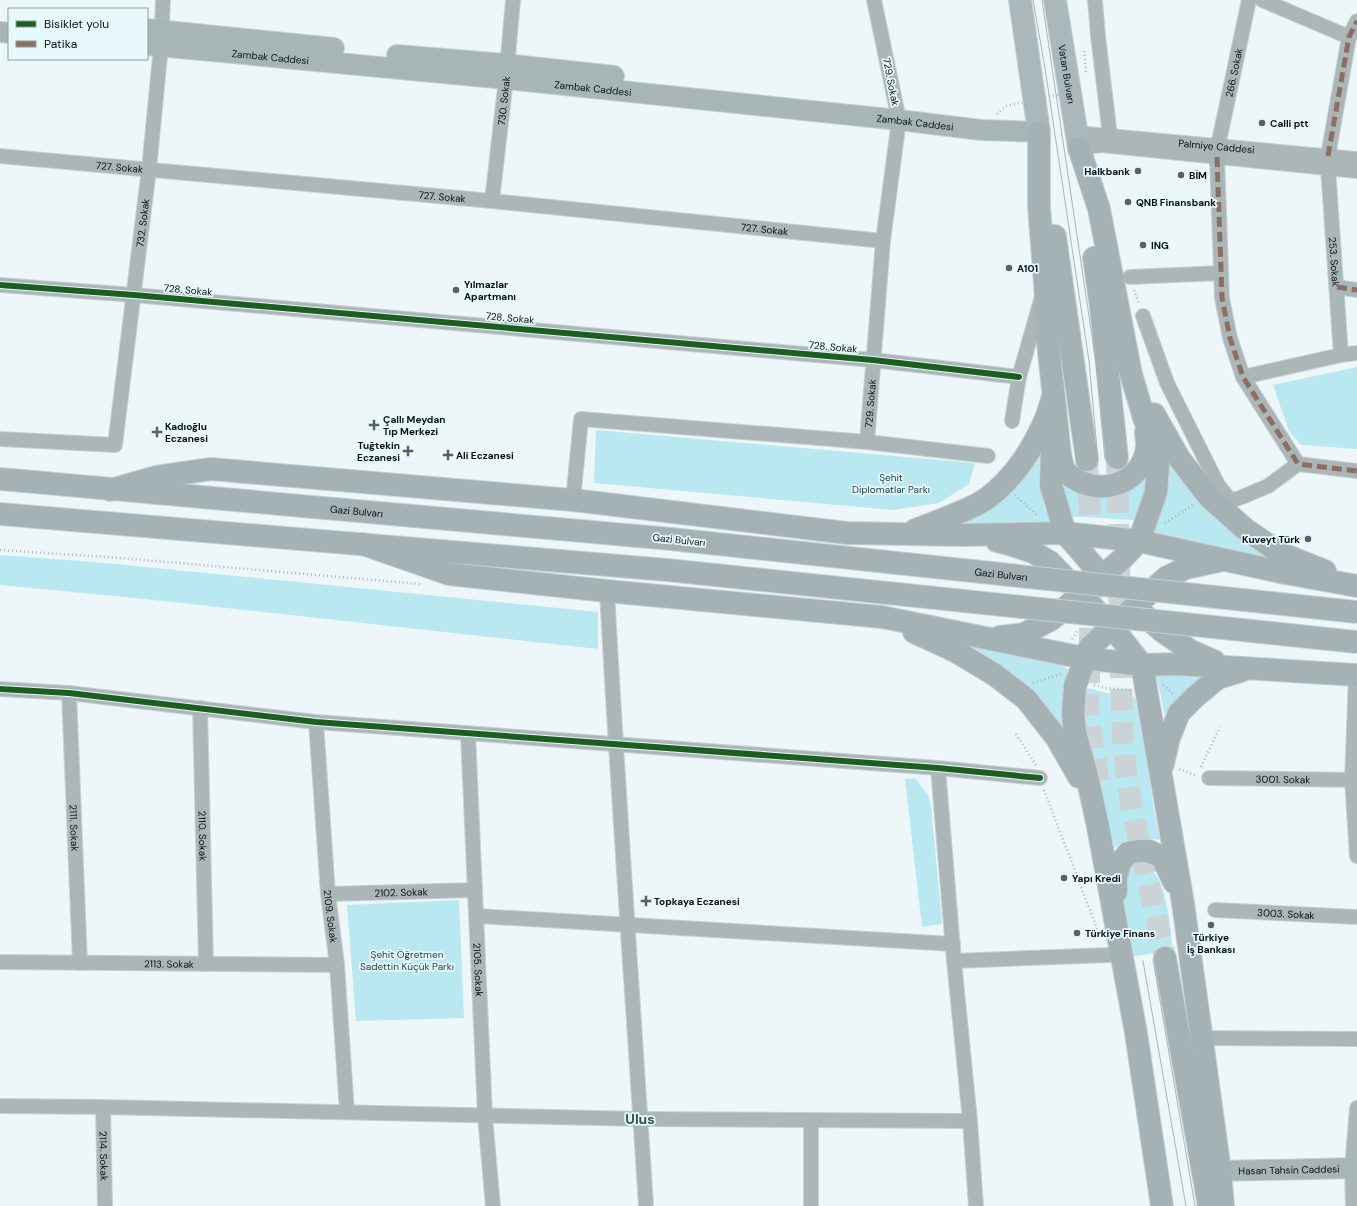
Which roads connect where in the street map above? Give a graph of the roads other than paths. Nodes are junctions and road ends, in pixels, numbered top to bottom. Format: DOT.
graph roads {
  1 [pos="163,0"];
  2 [pos="513,0"];
  3 [pos="874,0"];
  4 [pos="1020,0"];
  5 [pos="1055,0"];
  6 [pos="1096,0"];
  7 [pos="1249,0"];
  8 [pos="1262,0"];
  9 [pos="1357,21"];
  10 [pos="154,37"];
  11 [pos="1349,37"];
  12 [pos="506,71"];
  13 [pos="898,115"];
  14 [pos="1038,125"];
  15 [pos="1110,136"];
  16 [pos="1078,141"];
  17 [pos="1217,151"];
  18 [pos="0,156"];
  19 [pos="1357,159"];
  20 [pos="1328,162"];
  21 [pos="149,169"];
  22 [pos="1357,171"];
  23 [pos="492,201"];
  24 [pos="883,241"];
  25 [pos="1221,273"];
  26 [pos="1130,277"];
  27 [pos="1045,284"];
  28 [pos="0,285"];
  29 [pos="1337,287"];
  30 [pos="1357,290"];
  31 [pos="134,295"];
  32 [pos="1143,316"];
  33 [pos="1357,353"];
  34 [pos="1341,355"];
  35 [pos="873,360"];
  36 [pos="1131,374"];
  37 [pos="1019,376"];
  38 [pos="1243,377"];
  39 [pos="1054,394"];
  40 [pos="1144,418"];
  41 [pos="1012,421"];
  42 [pos="0,439"];
  43 [pos="867,442"];
  44 [pos="988,456"];
  45 [pos="1117,458"];
  46 [pos="1087,460"];
  47 [pos="1298,464"];
  48 [pos="1357,471"];
  49 [pos="0,479"];
  50 [pos="110,490"];
  51 [pos="573,500"];
  52 [pos="1224,503"];
  53 [pos="0,514"];
  54 [pos="1065,533"];
  55 [pos="903,534"];
  56 [pos="963,534"];
  57 [pos="1139,541"];
  58 [pos="363,544"];
  59 [pos="1224,560"];
  60 [pos="1102,576"];
  61 [pos="1357,582"];
  62 [pos="1357,586"];
  63 [pos="607,591"];
  64 [pos="1081,594"];
  65 [pos="1134,606"];
  66 [pos="1357,612"];
  67 [pos="882,617"];
  68 [pos="1112,627"];
  69 [pos="989,638"];
  70 [pos="1357,642"];
  71 [pos="1084,658"];
  72 [pos="1142,665"];
  73 [pos="1228,667"];
  74 [pos="1252,668"];
  75 [pos="1357,675"];
  76 [pos="0,689"];
  77 [pos="69,693"];
  78 [pos="200,708"];
  79 [pos="316,722"];
  80 [pos="468,734"];
  81 [pos="615,743"];
  82 [pos="938,768"];
  83 [pos="1163,772"];
  84 [pos="1204,774"];
  85 [pos="1040,778"];
  86 [pos="1354,780"];
  87 [pos="1092,800"];
  88 [pos="1357,856"];
  89 [pos="475,890"];
  90 [pos="328,894"];
  91 [pos="1183,903"];
  92 [pos="1215,910"];
  93 [pos="477,916"];
  94 [pos="1357,918"];
  95 [pos="1115,921"];
  96 [pos="628,924"];
  97 [pos="953,944"];
  98 [pos="1121,957"];
  99 [pos="1165,958"];
  100 [pos="954,961"];
  101 [pos="0,962"];
  102 [pos="80,963"];
  103 [pos="206,964"];
  104 [pos="337,965"];
  105 [pos="1201,1038"];
  106 [pos="1357,1039"];
  107 [pos="0,1106"];
  108 [pos="103,1107"];
  109 [pos="1357,1108"];
  110 [pos="347,1112"];
  111 [pos="485,1116"];
  112 [pos="641,1119"];
  113 [pos="811,1120"];
  114 [pos="970,1121"];
  115 [pos="1355,1168"];
  116 [pos="1220,1171"];
  117 [pos="105,1206"];
  118 [pos="493,1206"];
  119 [pos="646,1206"];
  120 [pos="811,1206"];
  121 [pos="976,1206"];
  122 [pos="1162,1206"];
  123 [pos="1175,1206"];
  124 [pos="1209,1206"];
  125 [pos="1223,1206"];
  126 [pos="1353,1206"];
  1 -- 10 [label="street, 732. Sokak"];
  2 -- 12 [label="street, 730. Sokak"];
  3 -- 13 [label="street, 729. Sokak"];
  4 -- 14 [label="main road"];
  5 -- 16 [label="main road, Vatan Bulvarı"];
  6 -- 15 [label="street"];
  7 -- 17 [label="street, 266. Sokak"];
  8 -- 11 [label="street"];
  9 -- 11 [label="street, 253. Sokak"];
  10 -- 12 [label="street, Zambak Caddesi"];
  10 -- 21 [label="street, 732. Sokak"];
  11 -- 20 [label="street, 253. Sokak"];
  12 -- 13 [label="street, Zambak Caddesi"];
  12 -- 23 [label="street, 730. Sokak"];
  13 -- 14 [label="street, Zambak Caddesi"];
  13 -- 24 [label="street, 729. Sokak"];
  14 -- 27 [label="highway"];
  14 -- 46 [label="highway"];
  15 -- 16 [label="street, Palmiye Caddesi"];
  15 -- 17 [label="street, Palmiye Caddesi"];
  16 -- 17 [label="street, Palmiye Caddesi"];
  16 -- 36 [label="highway"];
  16 -- 45 [label="highway"];
  17 -- 20 [label="street, Palmiye Caddesi"];
  17 -- 25 [label="street, 266. Sokak"];
  18 -- 21 [label="street, 727. Sokak"];
  19 -- 20 [label="street, Palmiye Caddesi"];
  20 -- 22 [label="street, Palmiye Caddesi"];
  20 -- 29 [label="street, 253. Sokak"];
  21 -- 23 [label="street, 727. Sokak"];
  21 -- 31 [label="street, 732. Sokak"];
  23 -- 24 [label="street, 727. Sokak"];
  24 -- 35 [label="street, 729. Sokak"];
  25 -- 26 [label="street"];
  25 -- 38 [label="street, 266. Sokak"];
  27 -- 37 [label="street"];
  27 -- 39 [label="highway"];
  28 -- 31 [label="street, 728. Sokak"];
  29 -- 30 [label="street"];
  29 -- 34 [label="street, 253. Sokak"];
  31 -- 35 [label="street, 728. Sokak"];
  31 -- 42 [label="street, 732. Sokak"];
  32 -- 52 [label="street"];
  33 -- 34 [label="street"];
  34 -- 38 [label="street"];
  35 -- 37 [label="street, 728. Sokak"];
  35 -- 43 [label="street, 729. Sokak"];
  36 -- 40 [label="highway"];
  36 -- 52 [label="highway"];
  37 -- 41 [label="street"];
  38 -- 47 [label="street, 266. Sokak"];
  39 -- 40 [label="highway"];
  39 -- 54 [label="highway"];
  39 -- 55 [label="highway"];
  40 -- 57 [label="highway"];
  43 -- 44 [label="street"];
  43 -- 51 [label="street, 729. Sokak"];
  47 -- 48 [label="street"];
  47 -- 52 [label="street"];
  49 -- 50 [label="highway, Gazi Bulvarı"];
  50 -- 51 [label="highway"];
  50 -- 66 [label="highway, Gazi Bulvarı, bridge"];
  51 -- 55 [label="highway"];
  52 -- 61 [label="highway"];
  53 -- 58 [label="highway"];
  54 -- 56 [label="highway"];
  54 -- 57 [label="highway"];
  54 -- 60 [label="highway"];
  55 -- 56 [label="highway"];
  56 -- 64 [label="highway"];
  57 -- 59 [label="highway"];
  57 -- 60 [label="highway"];
  58 -- 63 [label="highway"];
  58 -- 70 [label="highway, bridge"];
  59 -- 62 [label="highway"];
  59 -- 65 [label="highway"];
  60 -- 64 [label="highway"];
  60 -- 65 [label="highway"];
  63 -- 67 [label="highway"];
  63 -- 81 [label="street"];
  64 -- 68 [label="highway"];
  64 -- 69 [label="highway"];
  65 -- 68 [label="highway"];
  65 -- 73 [label="highway"];
  67 -- 69 [label="highway"];
  67 -- 87 [label="highway"];
  68 -- 71 [label="highway"];
  68 -- 72 [label="highway"];
  69 -- 71 [label="highway"];
  71 -- 72 [label="highway"];
  71 -- 87 [label="highway"];
  72 -- 73 [label="highway"];
  72 -- 83 [label="highway"];
  73 -- 74 [label="highway"];
  74 -- 75 [label="highway"];
  74 -- 83 [label="highway"];
  75 -- 86 [label="street"];
  76 -- 77 [label="street"];
  77 -- 78 [label="street"];
  77 -- 102 [label="street, 2111. Sokak"];
  78 -- 79 [label="street"];
  78 -- 103 [label="street, 2110. Sokak"];
  79 -- 80 [label="street"];
  79 -- 90 [label="street, 2109. Sokak"];
  80 -- 81 [label="street"];
  80 -- 89 [label="street, 2105. Sokak"];
  81 -- 82 [label="street"];
  81 -- 96 [label="street"];
  82 -- 85 [label="street"];
  82 -- 97 [label="street"];
  83 -- 91 [label="highway"];
  84 -- 86 [label="street, 3001. Sokak"];
  86 -- 88 [label="street"];
  87 -- 95 [label="highway"];
  89 -- 90 [label="street, 2102. Sokak"];
  89 -- 93 [label="street, 2105. Sokak"];
  90 -- 104 [label="street, 2109. Sokak"];
  91 -- 95 [label="highway"];
  91 -- 105 [label="highway"];
  92 -- 94 [label="street, 3003. Sokak"];
  93 -- 96 [label="street"];
  93 -- 111 [label="street, 2105. Sokak"];
  95 -- 98 [label="highway"];
  96 -- 97 [label="street"];
  96 -- 112 [label="street"];
  97 -- 100 [label="street"];
  98 -- 100 [label="street"];
  98 -- 122 [label="highway"];
  98 -- 123 [label="highway"];
  99 -- 124 [label="highway"];
  100 -- 114 [label="street"];
  101 -- 102 [label="street, 2113. Sokak"];
  102 -- 103 [label="street, 2113. Sokak"];
  103 -- 104 [label="street, 2113. Sokak"];
  104 -- 110 [label="street, 2109. Sokak"];
  105 -- 106 [label="street"];
  105 -- 116 [label="highway"];
  107 -- 108 [label="street"];
  108 -- 110 [label="street"];
  108 -- 117 [label="street, 2114. Sokak"];
  109 -- 115 [label="street"];
  110 -- 111 [label="street"];
  111 -- 112 [label="street"];
  111 -- 118 [label="street, 2105. Sokak"];
  112 -- 113 [label="street"];
  112 -- 119 [label="street"];
  113 -- 114 [label="street"];
  113 -- 120 [label="street"];
  114 -- 121 [label="street"];
  115 -- 116 [label="street, Hasan Tahsin Caddesi"];
  115 -- 126 [label="street"];
  116 -- 125 [label="highway"];
}
